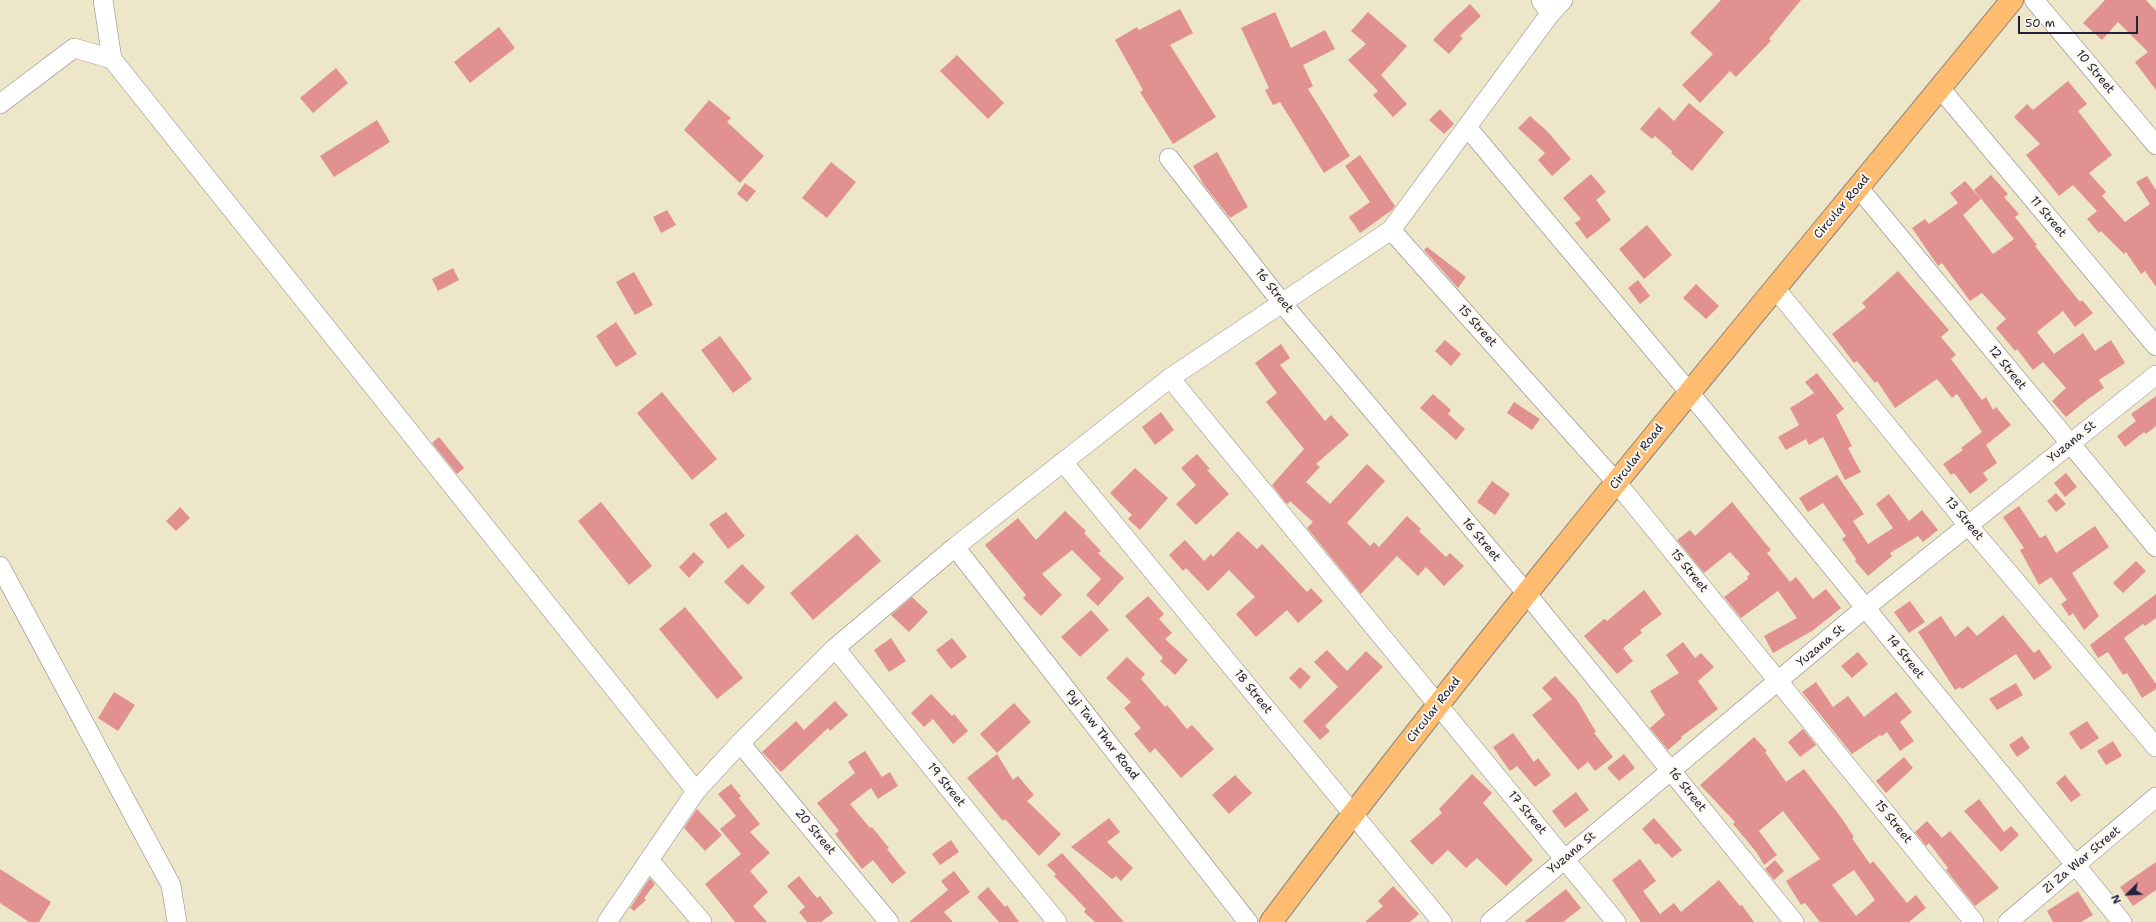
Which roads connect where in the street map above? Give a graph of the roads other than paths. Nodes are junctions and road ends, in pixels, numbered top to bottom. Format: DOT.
graph roads {
  1 [pos="103,0"];
  2 [pos="1563,0"];
  3 [pos="2012,0"];
  4 [pos="2034,0"];
  5 [pos="1545,7"];
  6 [pos="112,59"];
  7 [pos="1940,88"];
  8 [pos="0,104"];
  9 [pos="1467,127"];
  10 [pos="2156,145"];
  11 [pos="1169,158"];
  12 [pos="1858,187"];
  13 [pos="1391,230"];
  14 [pos="1775,288"];
  15 [pos="1282,303"];
  16 [pos="2156,346"];
  17 [pos="2156,375"];
  18 [pos="1170,378"];
  19 [pos="1689,392"];
  20 [pos="2069,444"];
  21 [pos="1063,462"];
  22 [pos="1617,483"];
  23 [pos="1968,525"];
  24 [pos="2156,547"];
  25 [pos="955,548"];
  26 [pos="0,566"];
  27 [pos="1527,594"];
  28 [pos="1865,608"];
  29 [pos="835,648"];
  30 [pos="1778,681"];
  31 [pos="1437,705"];
  32 [pos="740,743"];
  33 [pos="2156,747"];
  34 [pos="1671,770"];
  35 [pos="696,791"];
  36 [pos="2156,798"];
  37 [pos="1352,814"];
  38 [pos="1564,859"];
  39 [pos="649,860"];
  40 [pos="2075,866"];
  41 [pos="177,922"];
  42 [pos="607,922"];
  43 [pos="702,922"];
  44 [pos="889,922"];
  45 [pos="1057,922"];
  46 [pos="1248,922"];
  47 [pos="1271,922"];
  48 [pos="1442,922"];
  49 [pos="1490,922"];
  50 [pos="1616,922"];
  51 [pos="1794,922"];
  52 [pos="1974,922"];
  53 [pos="2008,922"];
  54 [pos="2122,922"];
  1 -- 6 [label="street"];
  2 -- 5 [label="street"];
  3 -- 7 [label="main road, Circular Road"];
  4 -- 10 [label="street, 10 Street"];
  5 -- 9 [label="street"];
  6 -- 8 [label="street"];
  6 -- 35 [label="street"];
  7 -- 12 [label="main road, Circular Road"];
  7 -- 16 [label="street, 11 Street"];
  9 -- 13 [label="street"];
  9 -- 19 [label="street, 14 Street"];
  11 -- 15 [label="street, 16 Street"];
  12 -- 14 [label="main road, Circular Road"];
  12 -- 20 [label="street, 12 Street"];
  13 -- 15 [label="street"];
  13 -- 22 [label="street, 15 Street"];
  14 -- 19 [label="main road, Circular Road"];
  14 -- 23 [label="street, 13 Street"];
  15 -- 18 [label="street"];
  15 -- 27 [label="street, 16 Street"];
  17 -- 20 [label="street, Yuzana St"];
  18 -- 21 [label="street"];
  18 -- 31 [label="street, 17 Street"];
  19 -- 22 [label="main road, Circular Road"];
  19 -- 28 [label="street, 14 Street"];
  20 -- 23 [label="street, Yuzana St"];
  20 -- 24 [label="street, 12 Street"];
  21 -- 25 [label="street"];
  21 -- 37 [label="street, 18 Street"];
  22 -- 27 [label="main road, Circular Road"];
  22 -- 30 [label="street, 15 Street"];
  23 -- 28 [label="street, Yuzana St"];
  23 -- 33 [label="street, 13 Street"];
  25 -- 29 [label="street"];
  25 -- 46 [label="street, Pyi Taw Thar Road"];
  26 -- 41 [label="street"];
  27 -- 31 [label="main road, Circular Road"];
  27 -- 34 [label="street, 16 Street"];
  28 -- 30 [label="street, Yuzana St"];
  28 -- 40 [label="street, 14 Street"];
  29 -- 32 [label="street"];
  29 -- 45 [label="street, 19 Street"];
  30 -- 34 [label="street, Yuzana St"];
  30 -- 52 [label="street, 15 Street"];
  31 -- 37 [label="main road, Circular Road"];
  31 -- 38 [label="street, 17 Street"];
  32 -- 35 [label="street"];
  32 -- 44 [label="street, 20 Street"];
  34 -- 38 [label="street, Yuzana St"];
  34 -- 51 [label="street, 16 Street"];
  35 -- 39 [label="street"];
  36 -- 40 [label="street, Zi Za War Street"];
  37 -- 47 [label="main road, Circular Road"];
  37 -- 48 [label="street, 18 Street"];
  38 -- 49 [label="street, Yuzana St"];
  38 -- 50 [label="street, 17 Street"];
  39 -- 42 [label="street"];
  39 -- 43 [label="street"];
  40 -- 53 [label="street, Zi Za War Street"];
  40 -- 54 [label="street, 14 Street"];
}
